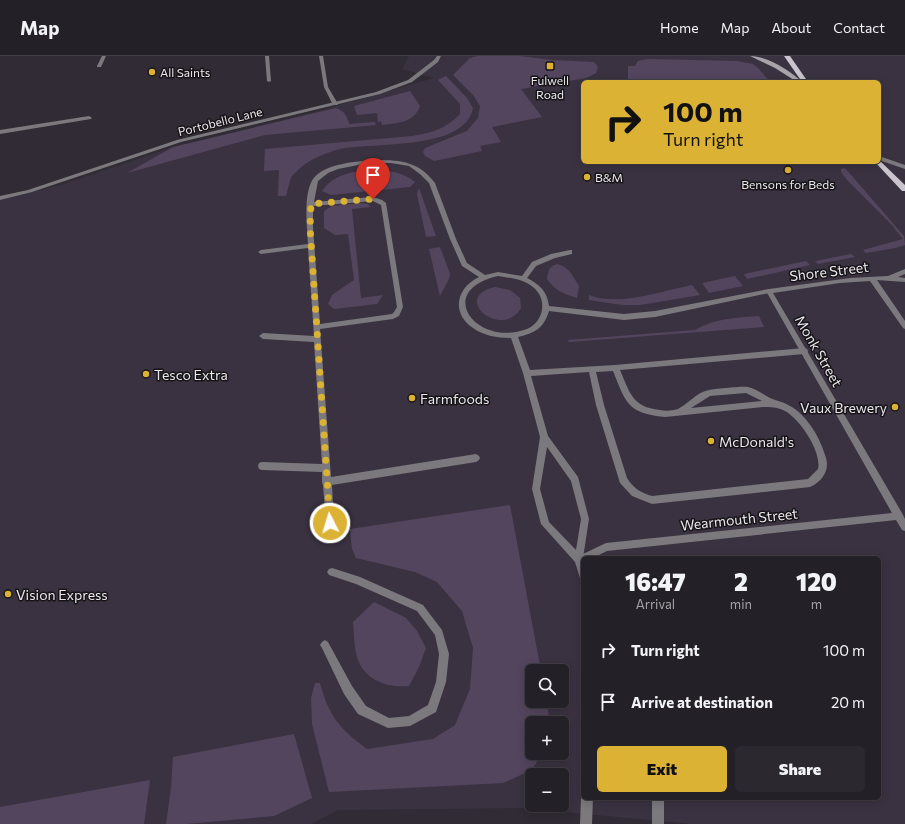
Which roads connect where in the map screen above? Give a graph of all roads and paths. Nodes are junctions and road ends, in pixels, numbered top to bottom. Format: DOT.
graph roads {
  1 [pos="104,56"];
  2 [pos="267,56"];
  3 [pos="321,56"];
  4 [pos="439,56"];
  5 [pos="752,56"];
  6 [pos="787,56"];
  7 [pos="100,66"];
  8 [pos="797,80"];
  9 [pos="803,80"];
  10 [pos="269,81"];
  11 [pos="335,104"];
  12 [pos="89,118"];
  13 [pos="0,132"];
  14 [pos="881,159"];
  15 [pos="880,164"];
  16 [pos="905,166"];
  17 [pos="905,189"];
  18 [pos="0,198"];
  19 [pos="311,204"];
  20 [pos="311,246"];
  21 [pos="261,252"];
  22 [pos="570,252"];
  23 [pos="905,271"];
  24 [pos="483,277"];
  25 [pos="891,277"];
  26 [pos="524,278"];
  27 [pos="872,278"];
  28 [pos="905,280"];
  29 [pos="769,291"];
  30 [pos="547,308"];
  31 [pos="905,326"];
  32 [pos="316,327"];
  33 [pos="514,335"];
  34 [pos="263,336"];
  35 [pos="317,339"];
  36 [pos="804,351"];
  37 [pos="616,368"];
  38 [pos="592,369"];
  39 [pos="527,373"];
  40 [pos="776,404"];
  41 [pos="678,412"];
  42 [pos="544,437"];
  43 [pos="476,458"];
  44 [pos="262,466"];
  45 [pos="325,468"];
  46 [pos="326,482"];
  47 [pos="899,516"];
  48 [pos="330,523"];
  49 [pos="905,527"];
  50 [pos="582,556"];
  51 [pos="588,556"];
  52 [pos="581,558"];
  53 [pos="332,572"];
  54 [pos="325,645"];
  55 [pos="586,800"];
  56 [pos="658,800"];
  57 [pos="586,824"];
  58 [pos="658,824"];
  1 -- 7 [label="street"];
  2 -- 10 [label="street"];
  3 -- 11 [label="street"];
  4 -- 11 [label="street, Portobello Lane"];
  5 -- 8 [label="street"];
  6 -- 9 [label="main road"];
  11 -- 18 [label="street, Portobello Lane"];
  12 -- 13 [label="street"];
  14 -- 16 [label="street"];
  15 -- 17 [label="main road"];
  19 -- 20 [label="street"];
  19 -- 24 [label="street"];
  19 -- 32 [label="street"];
  20 -- 21 [label="street"];
  20 -- 32 [label="street"];
  22 -- 26 [label="street"];
  23 -- 25 [label="street"];
  24 -- 26 [label="street"];
  24 -- 33 [label="street"];
  25 -- 27 [label="street, Shore Street"];
  25 -- 28 [label="street"];
  26 -- 30 [label="street"];
  27 -- 29 [label="street, Shore Street"];
  27 -- 31 [label="street"];
  29 -- 30 [label="street, Shore Street"];
  29 -- 36 [label="street, Monk Street"];
  30 -- 33 [label="street"];
  32 -- 35 [label="street"];
  33 -- 39 [label="street"];
  34 -- 35 [label="street"];
  35 -- 45 [label="street"];
  36 -- 37 [label="street"];
  36 -- 47 [label="street, Monk Street"];
  37 -- 38 [label="street"];
  37 -- 41 [label="street"];
  38 -- 39 [label="street"];
  38 -- 40 [label="street"];
  39 -- 42 [label="street"];
  40 -- 41 [label="street"];
  40 -- 41 [label="street"];
  42 -- 50 [label="street"];
  42 -- 52 [label="street"];
  43 -- 46 [label="street"];
  44 -- 45 [label="street"];
  45 -- 46 [label="street"];
  46 -- 48 [label="street"];
  47 -- 49 [label="street, Monk Street"];
  47 -- 51 [label="street, Wearmouth Street"];
  53 -- 54 [label="street"];
  55 -- 57 [label="street"];
  56 -- 58 [label="street"];
}
